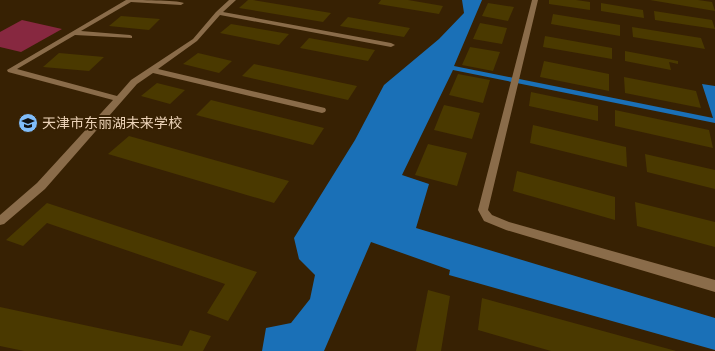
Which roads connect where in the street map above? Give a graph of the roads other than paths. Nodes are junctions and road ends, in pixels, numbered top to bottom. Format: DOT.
graph roads {
  1 [pos="130,0"];
  2 [pos="233,0"];
  3 [pos="536,0"];
  4 [pos="181,3"];
  5 [pos="218,13"];
  6 [pos="75,33"];
  7 [pos="130,37"];
  8 [pos="391,45"];
  9 [pos="151,70"];
  10 [pos="118,99"];
  11 [pos="322,110"];
  12 [pos="0,221"];
  13 [pos="715,286"];
  1 -- 4 [label="lane"];
  1 -- 6 [label="lane"];
  2 -- 5 [label="lane"];
  3 -- 13 [label="lane"];
  5 -- 8 [label="lane"];
  5 -- 9 [label="lane"];
  6 -- 7 [label="lane"];
  6 -- 10 [label="lane"];
  9 -- 10 [label="lane"];
  9 -- 11 [label="lane"];
  10 -- 12 [label="lane"];
}
